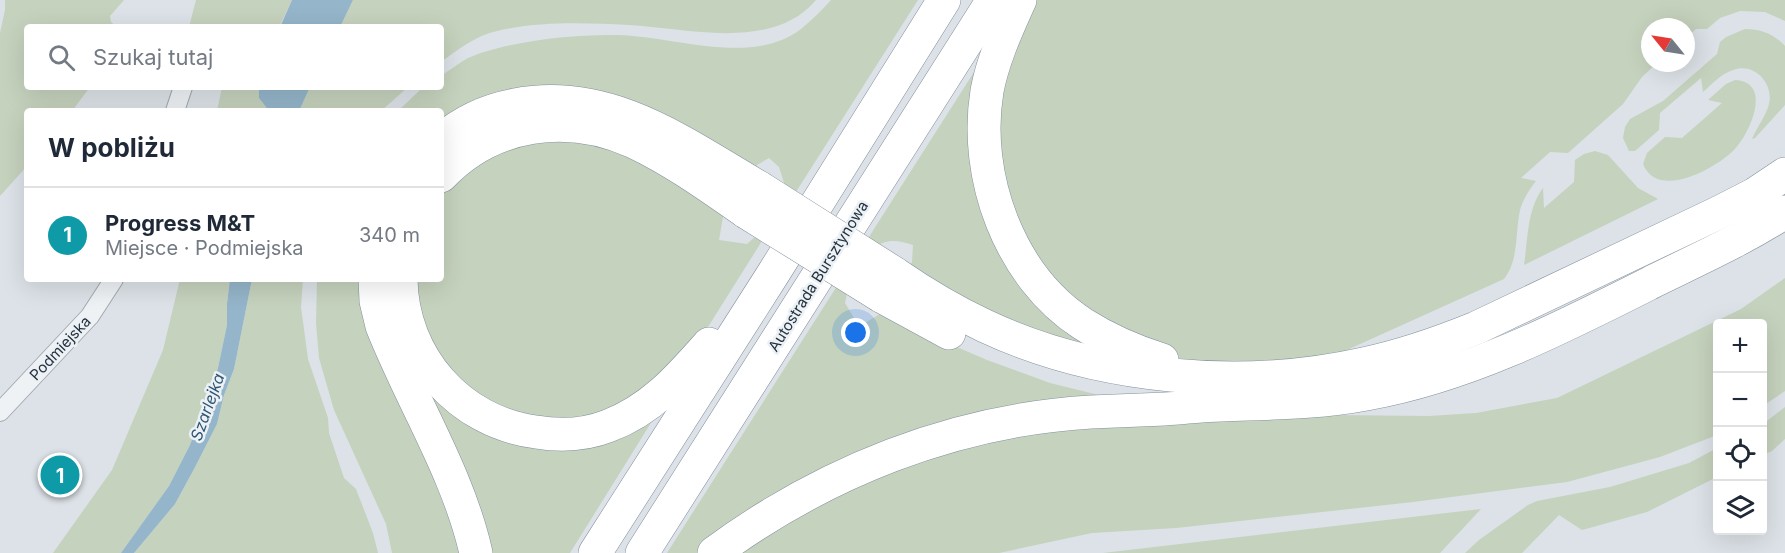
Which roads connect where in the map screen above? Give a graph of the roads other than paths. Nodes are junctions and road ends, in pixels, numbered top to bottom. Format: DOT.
graph roads {
  1 [pos="944,0"];
  2 [pos="993,0"];
  3 [pos="1020,0"];
  4 [pos="182,90"];
  5 [pos="176,108"];
  6 [pos="444,138"];
  7 [pos="444,173"];
  8 [pos="1785,174"];
  9 [pos="753,200"];
  10 [pos="1785,212"];
  11 [pos="773,274"];
  12 [pos="112,282"];
  13 [pos="375,282"];
  14 [pos="401,282"];
  15 [pos="1223,391"];
  16 [pos="0,412"];
  17 [pos="476,553"];
  18 [pos="595,553"];
  19 [pos="642,553"];
  20 [pos="714,553"];
  1 -- 11 [label="highway"];
  2 -- 19 [label="highway, Autostrada Bursztynowa"];
  3 -- 15 [label="highway"];
  4 -- 5 [label="street"];
  6 -- 9 [label="highway"];
  7 -- 9 [label="highway"];
  8 -- 15 [label="highway"];
  9 -- 15 [label="highway, bridge"];
  10 -- 15 [label="highway"];
  11 -- 14 [label="highway"];
  11 -- 18 [label="highway"];
  12 -- 16 [label="street, Podmiejska"];
  13 -- 17 [label="highway"];
  15 -- 20 [label="highway"];
}
